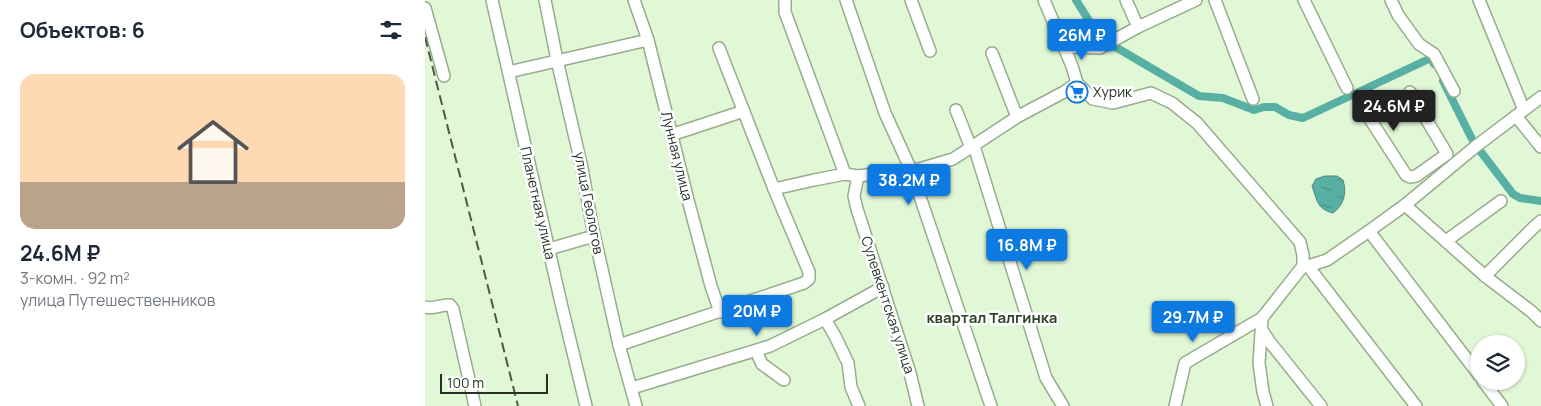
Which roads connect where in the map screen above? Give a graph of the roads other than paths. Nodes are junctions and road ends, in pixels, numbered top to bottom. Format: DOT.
graph roads {
  1 [pos="493,0"];
  2 [pos="545,0"];
  3 [pos="634,0"];
  4 [pos="785,0"];
  5 [pos="846,0"];
  6 [pos="911,0"];
  7 [pos="1044,0"];
  8 [pos="1126,0"];
  9 [pos="1196,0"];
  10 [pos="1215,0"];
  11 [pos="1304,0"];
  12 [pos="1391,0"];
  13 [pos="1479,0"];
  14 [pos="425,8"];
  15 [pos="1138,27"];
  16 [pos="648,40"];
  17 [pos="1065,47"];
  18 [pos="719,48"];
  19 [pos="930,51"];
  20 [pos="992,53"];
  21 [pos="557,60"];
  22 [pos="509,72"];
  23 [pos="444,76"];
  24 [pos="1077,83"];
  25 [pos="1347,88"];
  26 [pos="1454,91"];
  27 [pos="1410,92"];
  28 [pos="1541,97"];
  29 [pos="1253,99"];
  30 [pos="1361,105"];
  31 [pos="956,110"];
  32 [pos="744,111"];
  33 [pos="1520,113"];
  34 [pos="1017,117"];
  35 [pos="671,135"];
  36 [pos="972,147"];
  37 [pos="1541,147"];
  38 [pos="1447,154"];
  39 [pos="1454,165"];
  40 [pos="911,170"];
  41 [pos="845,174"];
  42 [pos="858,176"];
  43 [pos="774,189"];
  44 [pos="1501,201"];
  45 [pos="1405,205"];
  46 [pos="1541,221"];
  47 [pos="1369,231"];
  48 [pos="595,236"];
  49 [pos="1446,241"];
  50 [pos="549,249"];
  51 [pos="1306,266"];
  52 [pos="1485,276"];
  53 [pos="883,287"];
  54 [pos="425,307"];
  55 [pos="1536,309"];
  56 [pos="720,312"];
  57 [pos="825,319"];
  58 [pos="1541,322"];
  59 [pos="1262,324"];
  60 [pos="619,345"];
  61 [pos="756,352"];
  62 [pos="1470,363"];
  63 [pos="784,380"];
  64 [pos="632,388"];
  65 [pos="1490,390"];
  66 [pos="475,406"];
  67 [pos="586,406"];
  68 [pos="636,406"];
  69 [pos="859,406"];
  70 [pos="918,406"];
  71 [pos="991,406"];
  72 [pos="1063,406"];
  73 [pos="1175,406"];
  74 [pos="1267,406"];
  75 [pos="1321,406"];
  76 [pos="1416,406"];
  77 [pos="1502,406"];
  1 -- 22 [label="street, Планетная улица"];
  2 -- 21 [label="street, улица Геологов"];
  3 -- 16 [label="street, Лунная улица"];
  4 -- 41 [label="street"];
  5 -- 40 [label="street"];
  6 -- 19 [label="street"];
  7 -- 17 [label="street"];
  8 -- 15 [label="street"];
  9 -- 15 [label="street"];
  10 -- 29 [label="street"];
  11 -- 25 [label="street"];
  12 -- 26 [label="street"];
  13 -- 33 [label="street"];
  14 -- 23 [label="street"];
  15 -- 17 [label="street"];
  16 -- 21 [label="street"];
  16 -- 35 [label="street, Лунная улица"];
  17 -- 24 [label="street"];
  18 -- 32 [label="street"];
  20 -- 34 [label="street"];
  21 -- 22 [label="street"];
  21 -- 48 [label="street, улица Геологов"];
  22 -- 50 [label="street, Планетная улица"];
  24 -- 34 [label="street"];
  24 -- 51 [label="street"];
  27 -- 38 [label="street"];
  28 -- 33 [label="street"];
  30 -- 38 [label="street"];
  31 -- 36 [label="street"];
  32 -- 35 [label="street"];
  32 -- 43 [label="street"];
  33 -- 37 [label="street"];
  33 -- 39 [label="street"];
  34 -- 36 [label="street"];
  35 -- 56 [label="street, Лунная улица"];
  36 -- 40 [label="street"];
  36 -- 72 [label="street"];
  38 -- 39 [label="street"];
  39 -- 45 [label="street"];
  40 -- 42 [label="street"];
  40 -- 71 [label="street"];
  41 -- 42 [label="street"];
  41 -- 43 [label="street"];
  42 -- 53 [label="street, Сулевкентская улица"];
  43 -- 56 [label="street"];
  44 -- 49 [label="street"];
  45 -- 47 [label="street"];
  45 -- 49 [label="street"];
  46 -- 52 [label="street"];
  47 -- 51 [label="street"];
  47 -- 62 [label="street"];
  48 -- 50 [label="street"];
  48 -- 60 [label="street, улица Геологов"];
  49 -- 52 [label="street"];
  50 -- 67 [label="street, Планетная улица"];
  51 -- 59 [label="street"];
  51 -- 76 [label="street"];
  52 -- 55 [label="street"];
  53 -- 57 [label="street"];
  53 -- 70 [label="street, Сулевкентская улица"];
  54 -- 66 [label="street"];
  55 -- 58 [label="street"];
  56 -- 60 [label="street"];
  57 -- 61 [label="street"];
  57 -- 69 [label="street"];
  59 -- 73 [label="street"];
  59 -- 74 [label="street"];
  59 -- 75 [label="street"];
  60 -- 64 [label="street, улица Геологов"];
  61 -- 63 [label="street"];
  61 -- 64 [label="street"];
  64 -- 68 [label="street, улица Геологов"];
  65 -- 77 [label="street"];
}
